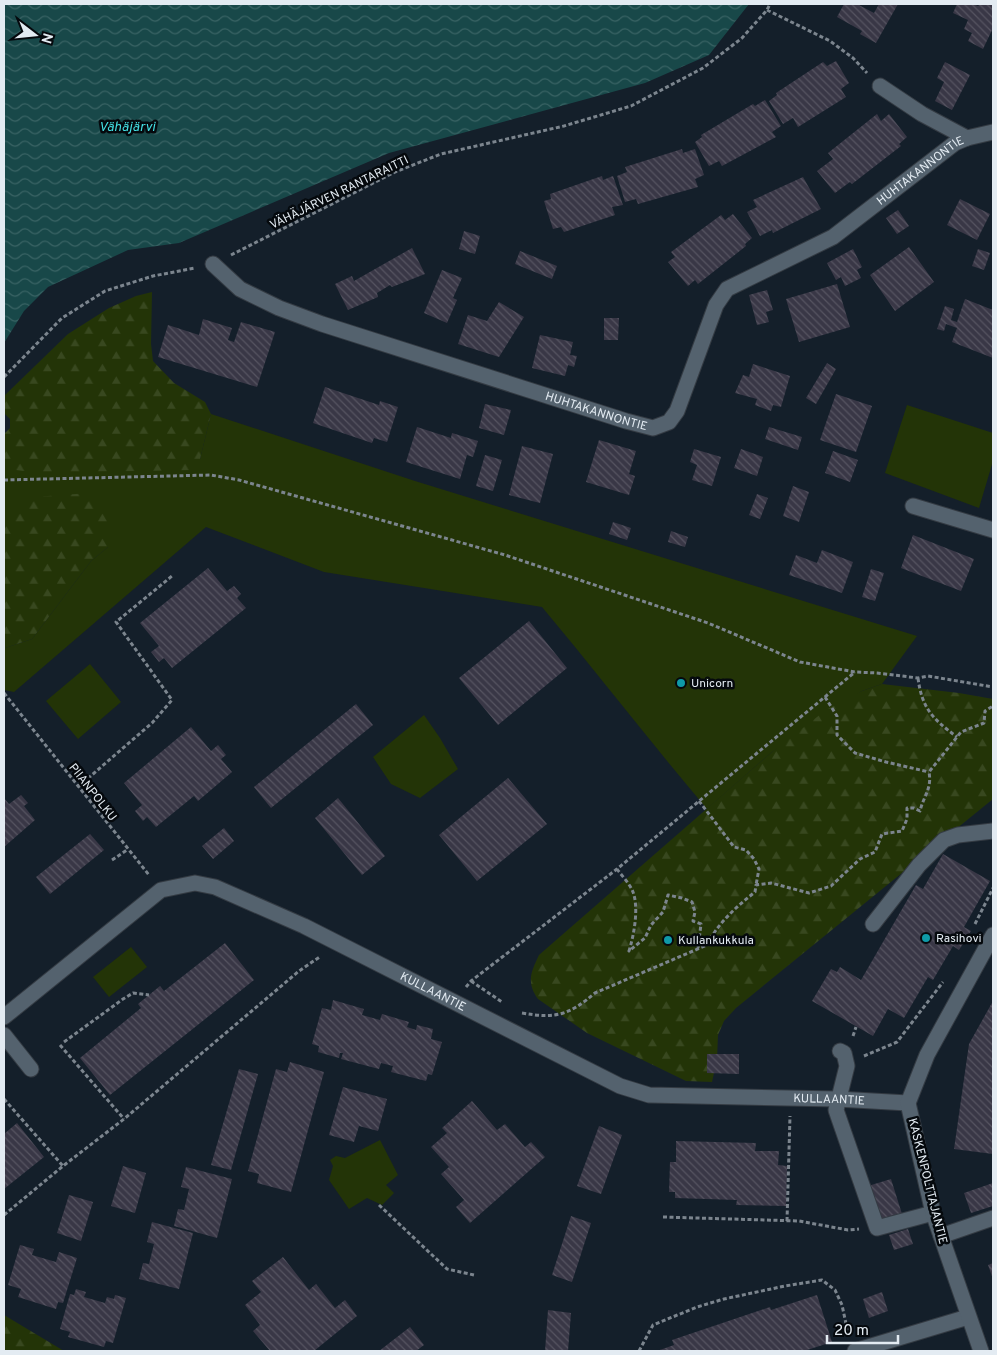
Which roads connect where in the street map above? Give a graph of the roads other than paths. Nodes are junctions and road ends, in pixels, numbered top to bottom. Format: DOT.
graph roads {
  1 [pos="880,86"];
  2 [pos="993,132"];
  3 [pos="967,138"];
  4 [pos="212,264"];
  5 [pos="913,506"];
  6 [pos="993,530"];
  7 [pos="993,831"];
  8 [pos="873,924"];
  9 [pos="993,935"];
  10 [pos="4,1017"];
  11 [pos="4,1035"];
  12 [pos="840,1051"];
  13 [pos="31,1069"];
  14 [pos="838,1099"];
  15 [pos="908,1103"];
  16 [pos="933,1213"];
  17 [pos="993,1218"];
  18 [pos="941,1236"];
  19 [pos="968,1317"];
  20 [pos="853,1347"];
  21 [pos="980,1351"];
  1 -- 3 [label="street"];
  2 -- 3 [label="street, HUHTAKANNONTIE"];
  3 -- 4 [label="street, HUHTAKANNONTIE"];
  5 -- 6 [label="street"];
  7 -- 8 [label="street"];
  9 -- 15 [label="street, KASKENPOLTTAJANTIE"];
  10 -- 14 [label="street, KULLAANTIE"];
  11 -- 13 [label="street"];
  12 -- 14 [label="street"];
  14 -- 15 [label="street, KULLAANTIE"];
  14 -- 16 [label="street"];
  15 -- 16 [label="street, KASKENPOLTTAJANTIE"];
  16 -- 18 [label="street, KASKENPOLTTAJANTIE"];
  17 -- 18 [label="street"];
  18 -- 19 [label="street, KASKENPOLTTAJANTIE"];
  19 -- 20 [label="street"];
  19 -- 21 [label="street, KASKENPOLTTAJANTIE"];
}
